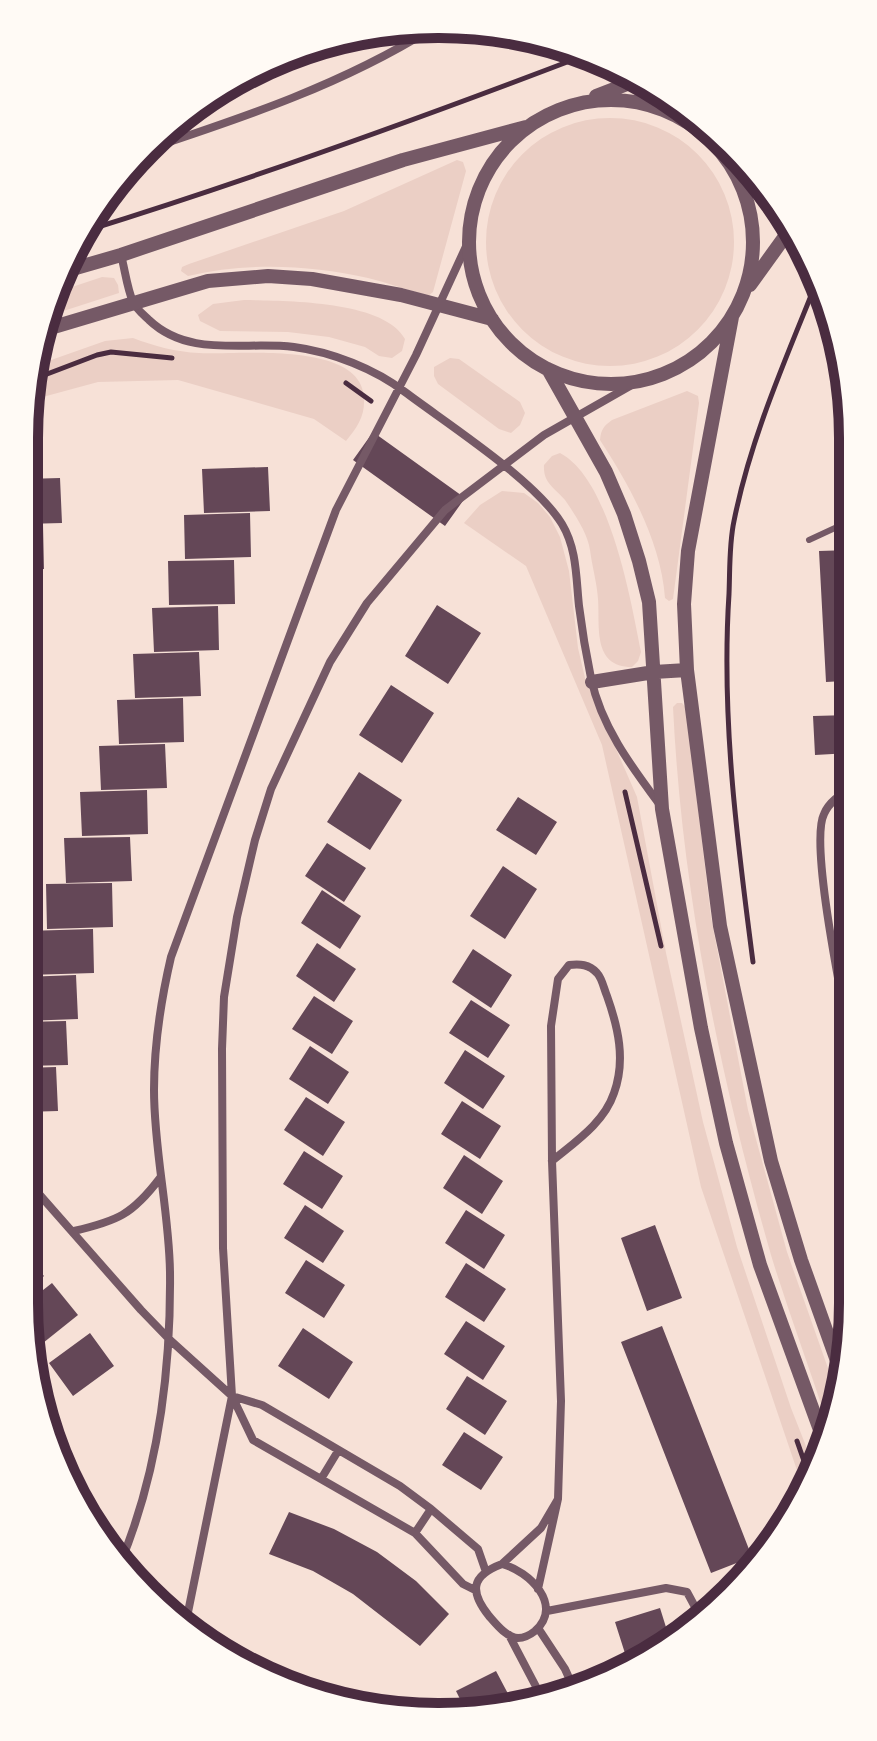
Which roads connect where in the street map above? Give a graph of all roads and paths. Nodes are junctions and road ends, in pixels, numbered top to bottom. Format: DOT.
graph roads {
  1 [pos="415,39"];
  2 [pos="571,61"];
  3 [pos="626,85"];
  4 [pos="577,104"];
  5 [pos="675,116"];
  6 [pos="527,127"];
  7 [pos="168,142"];
  8 [pos="728,162"];
  9 [pos="99,227"];
  10 [pos="784,237"];
  11 [pos="469,240"];
  12 [pos="121,255"];
  13 [pos="76,268"];
  14 [pos="745,291"];
  15 [pos="812,293"];
  16 [pos="134,305"];
  17 [pos="439,305"];
  18 [pos="732,317"];
  19 [pos="492,319"];
  20 [pos="54,327"];
  21 [pos="172,358"];
  22 [pos="548,369"];
  23 [pos="43,376"];
  24 [pos="341,380"];
  25 [pos="637,382"];
  26 [pos="400,388"];
  27 [pos="387,412"];
  28 [pos="575,418"];
  29 [pos="503,466"];
  30 [pos="839,526"];
  31 [pos="809,540"];
  32 [pos="687,670"];
  33 [pos="654,672"];
  34 [pos="592,682"];
  35 [pos="839,796"];
  36 [pos="662,809"];
  37 [pos="754,963"];
  38 [pos="839,980"];
  39 [pos="552,1161"];
  40 [pos="161,1178"];
  41 [pos="38,1192"];
  42 [pos="74,1231"];
  43 [pos="170,1340"];
  44 [pos="836,1357"];
  45 [pos="232,1396"];
  46 [pos="819,1427"];
  47 [pos="338,1451"];
  48 [pos="321,1479"];
  49 [pos="558,1499"];
  50 [pos="431,1509"];
  51 [pos="415,1533"];
  52 [pos="124,1550"];
  53 [pos="502,1564"];
  54 [pos="486,1572"];
  55 [pos="538,1589"];
  56 [pos="475,1590"];
  57 [pos="696,1609"];
  58 [pos="547,1611"];
  59 [pos="188,1614"];
  60 [pos="538,1628"];
  61 [pos="509,1635"];
  62 [pos="570,1681"];
  63 [pos="538,1690"];
  1 -- 7 [label="street"];
  2 -- 9 [label="path"];
  3 -- 4 [label="street"];
  4 -- 5 [label="street"];
  4 -- 6 [label="street"];
  6 -- 11 [label="street"];
  6 -- 12 [label="street"];
  8 -- 14 [label="street"];
  10 -- 14 [label="street"];
  11 -- 17 [label="street"];
  11 -- 19 [label="street"];
  12 -- 13 [label="street"];
  12 -- 16 [label="street"];
  14 -- 18 [label="street"];
  15 -- 37 [label="path"];
  16 -- 17 [label="street"];
  16 -- 20 [label="street"];
  16 -- 26 [label="street"];
  17 -- 19 [label="street"];
  17 -- 26 [label="street"];
  18 -- 25 [label="street"];
  18 -- 32 [label="street"];
  19 -- 22 [label="street"];
  21 -- 23 [label="path"];
  22 -- 25 [label="street"];
  22 -- 28 [label="street"];
  24 -- 27 [label="path"];
  25 -- 28 [label="street"];
  26 -- 27 [label="street"];
  26 -- 29 [label="street"];
  27 -- 40 [label="street"];
  28 -- 29 [label="street"];
  28 -- 33 [label="street"];
  29 -- 34 [label="street"];
  29 -- 45 [label="street"];
  30 -- 31 [label="lane"];
  32 -- 33 [label="street"];
  32 -- 44 [label="street"];
  33 -- 34 [label="street"];
  33 -- 36 [label="street"];
  34 -- 36 [label="street"];
  35 -- 38 [label="street"];
  36 -- 46 [label="street"];
  39 -- 39 [label="street"];
  39 -- 49 [label="street"];
  40 -- 42 [label="street"];
  40 -- 43 [label="street"];
  41 -- 42 [label="street"];
  42 -- 43 [label="street"];
  43 -- 45 [label="street"];
  43 -- 52 [label="street"];
  45 -- 47 [label="street"];
  45 -- 48 [label="street"];
  45 -- 59 [label="street"];
  47 -- 48 [label="street"];
  47 -- 50 [label="street"];
  48 -- 51 [label="street"];
  49 -- 53 [label="street"];
  49 -- 55 [label="street"];
  50 -- 51 [label="street"];
  50 -- 54 [label="street"];
  51 -- 56 [label="street"];
  53 -- 54 [label="street"];
  53 -- 55 [label="street"];
  54 -- 56 [label="street"];
  55 -- 58 [label="street"];
  56 -- 61 [label="street"];
  57 -- 58 [label="street"];
  58 -- 60 [label="street"];
  60 -- 61 [label="street"];
  60 -- 62 [label="street"];
  61 -- 63 [label="street"];
}
